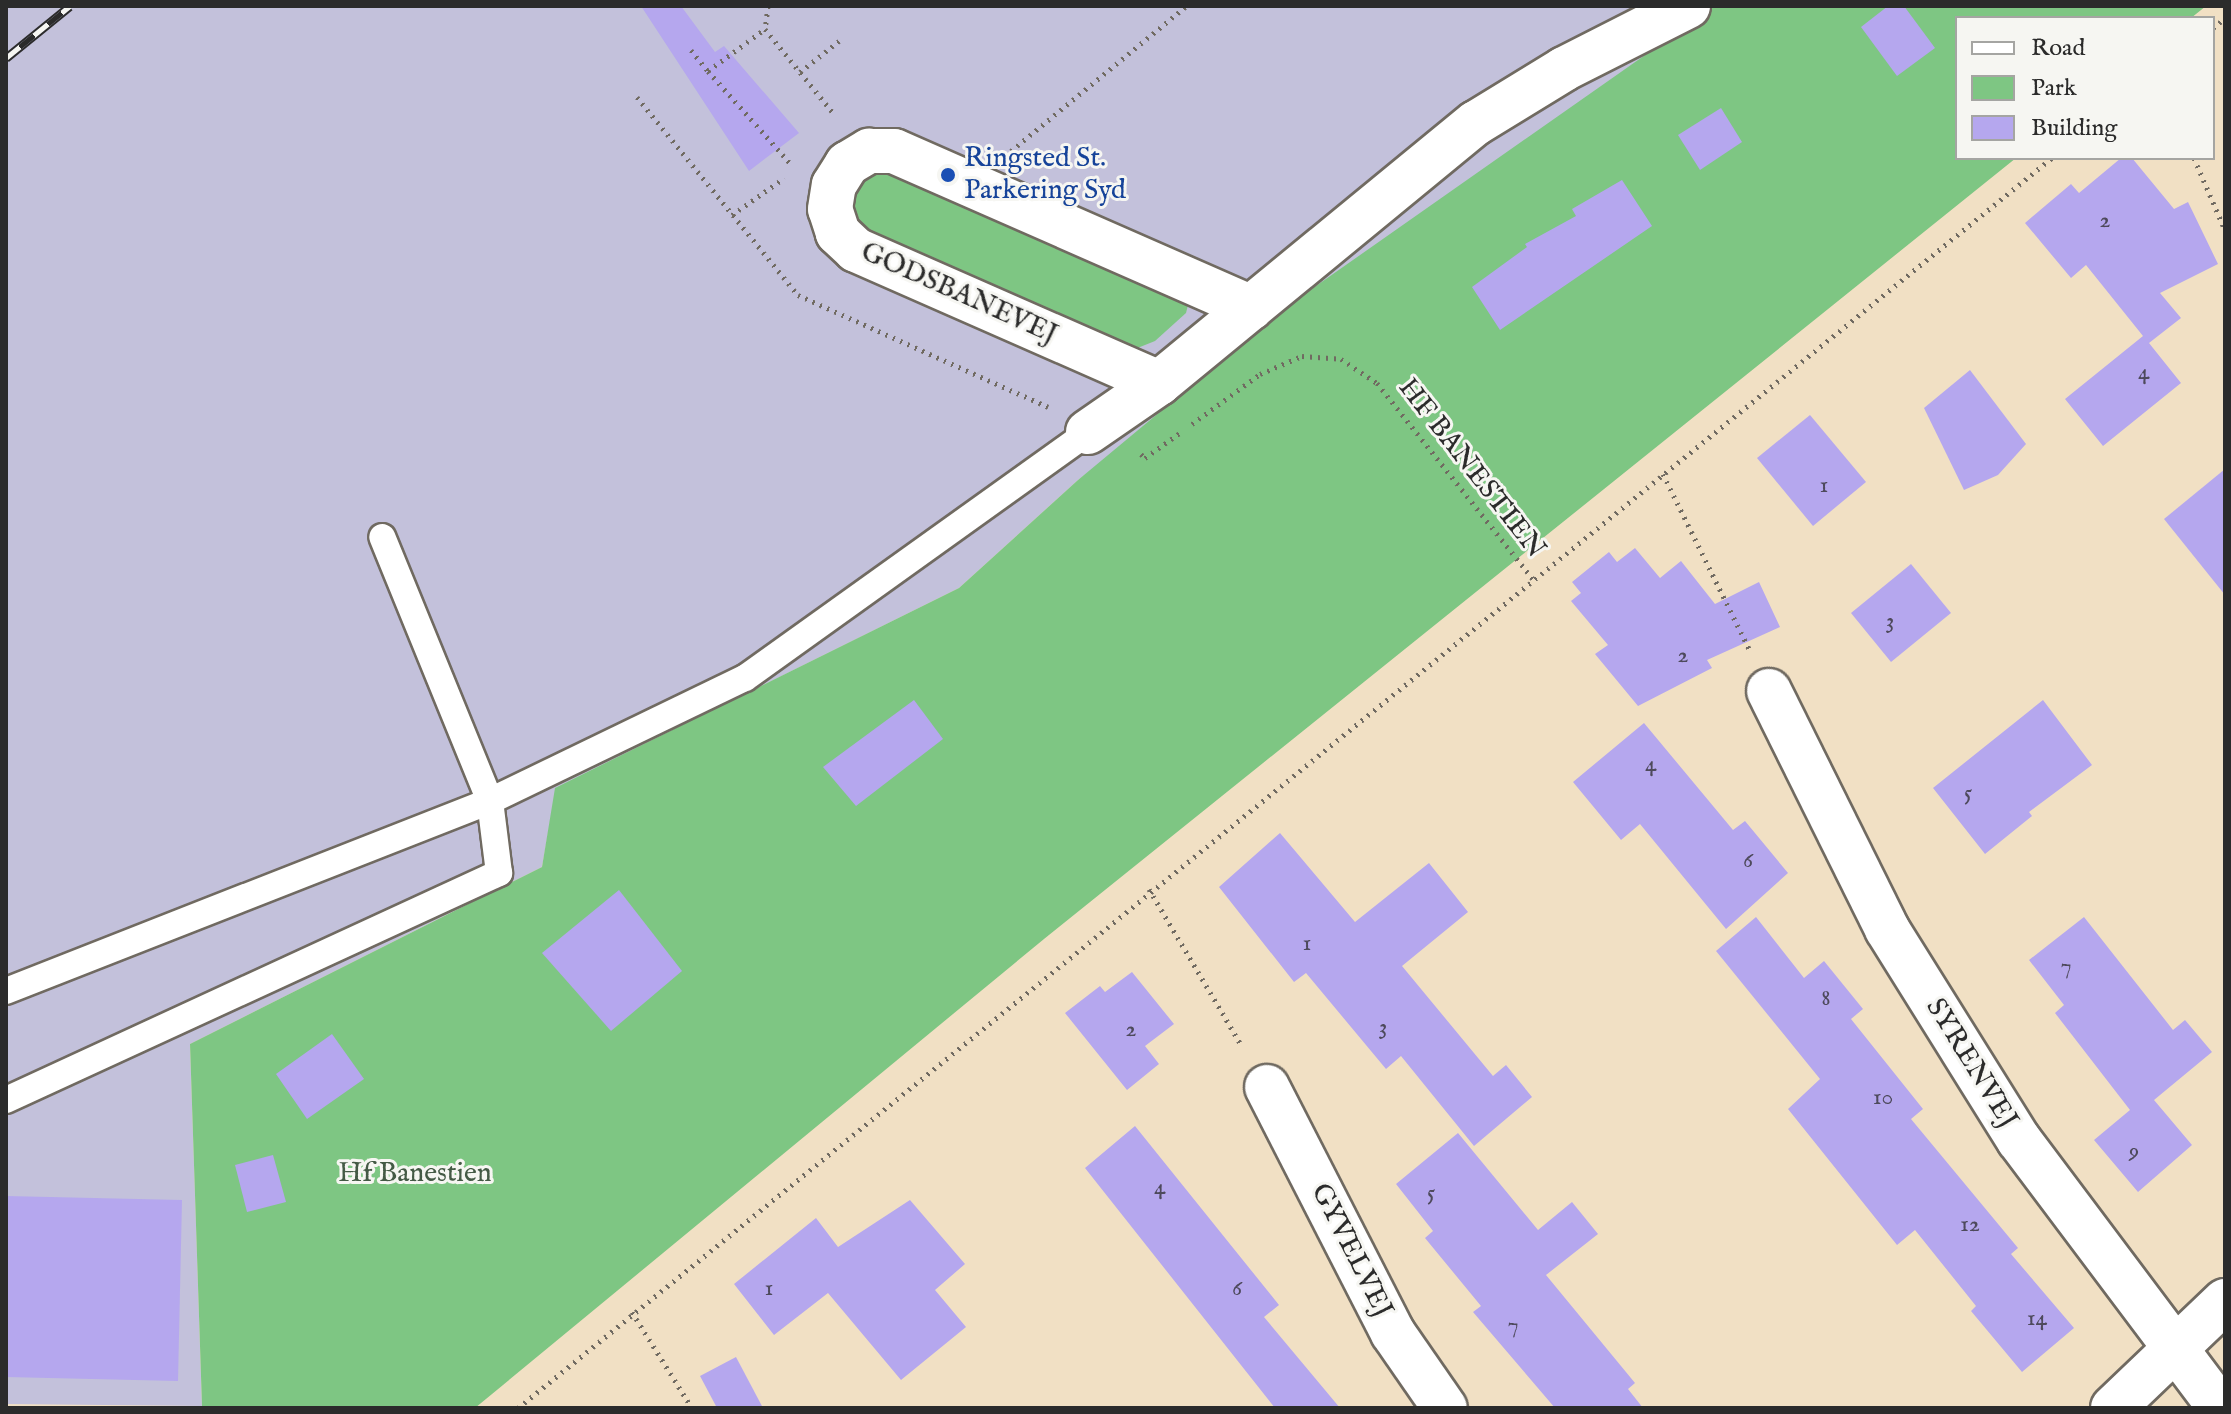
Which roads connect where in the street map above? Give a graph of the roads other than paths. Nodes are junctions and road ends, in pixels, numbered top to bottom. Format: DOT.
graph roads {
  1 [pos="1688,6"];
  2 [pos="1251,308"];
  3 [pos="1159,383"];
  4 [pos="1088,432"];
  5 [pos="382,537"];
  6 [pos="1769,691"];
  7 [pos="490,801"];
  8 [pos="6,991"];
  9 [pos="1267,1087"];
  10 [pos="6,1100"];
  11 [pos="2225,1301"];
  12 [pos="2174,1351"];
  13 [pos="1445,1408"];
  14 [pos="2113,1408"];
  15 [pos="2220,1408"];
  1 -- 2 [label="street"];
  2 -- 3 [label="street"];
  2 -- 3 [label="street, GODSBANEVEJ"];
  3 -- 4 [label="street"];
  4 -- 7 [label="lane"];
  5 -- 7 [label="lane"];
  6 -- 12 [label="street, SYRENVEJ"];
  7 -- 8 [label="lane"];
  7 -- 10 [label="lane"];
  9 -- 13 [label="street, GYVELVEJ"];
  11 -- 12 [label="street"];
  12 -- 14 [label="street"];
  12 -- 15 [label="street, SYRENVEJ"];
}
